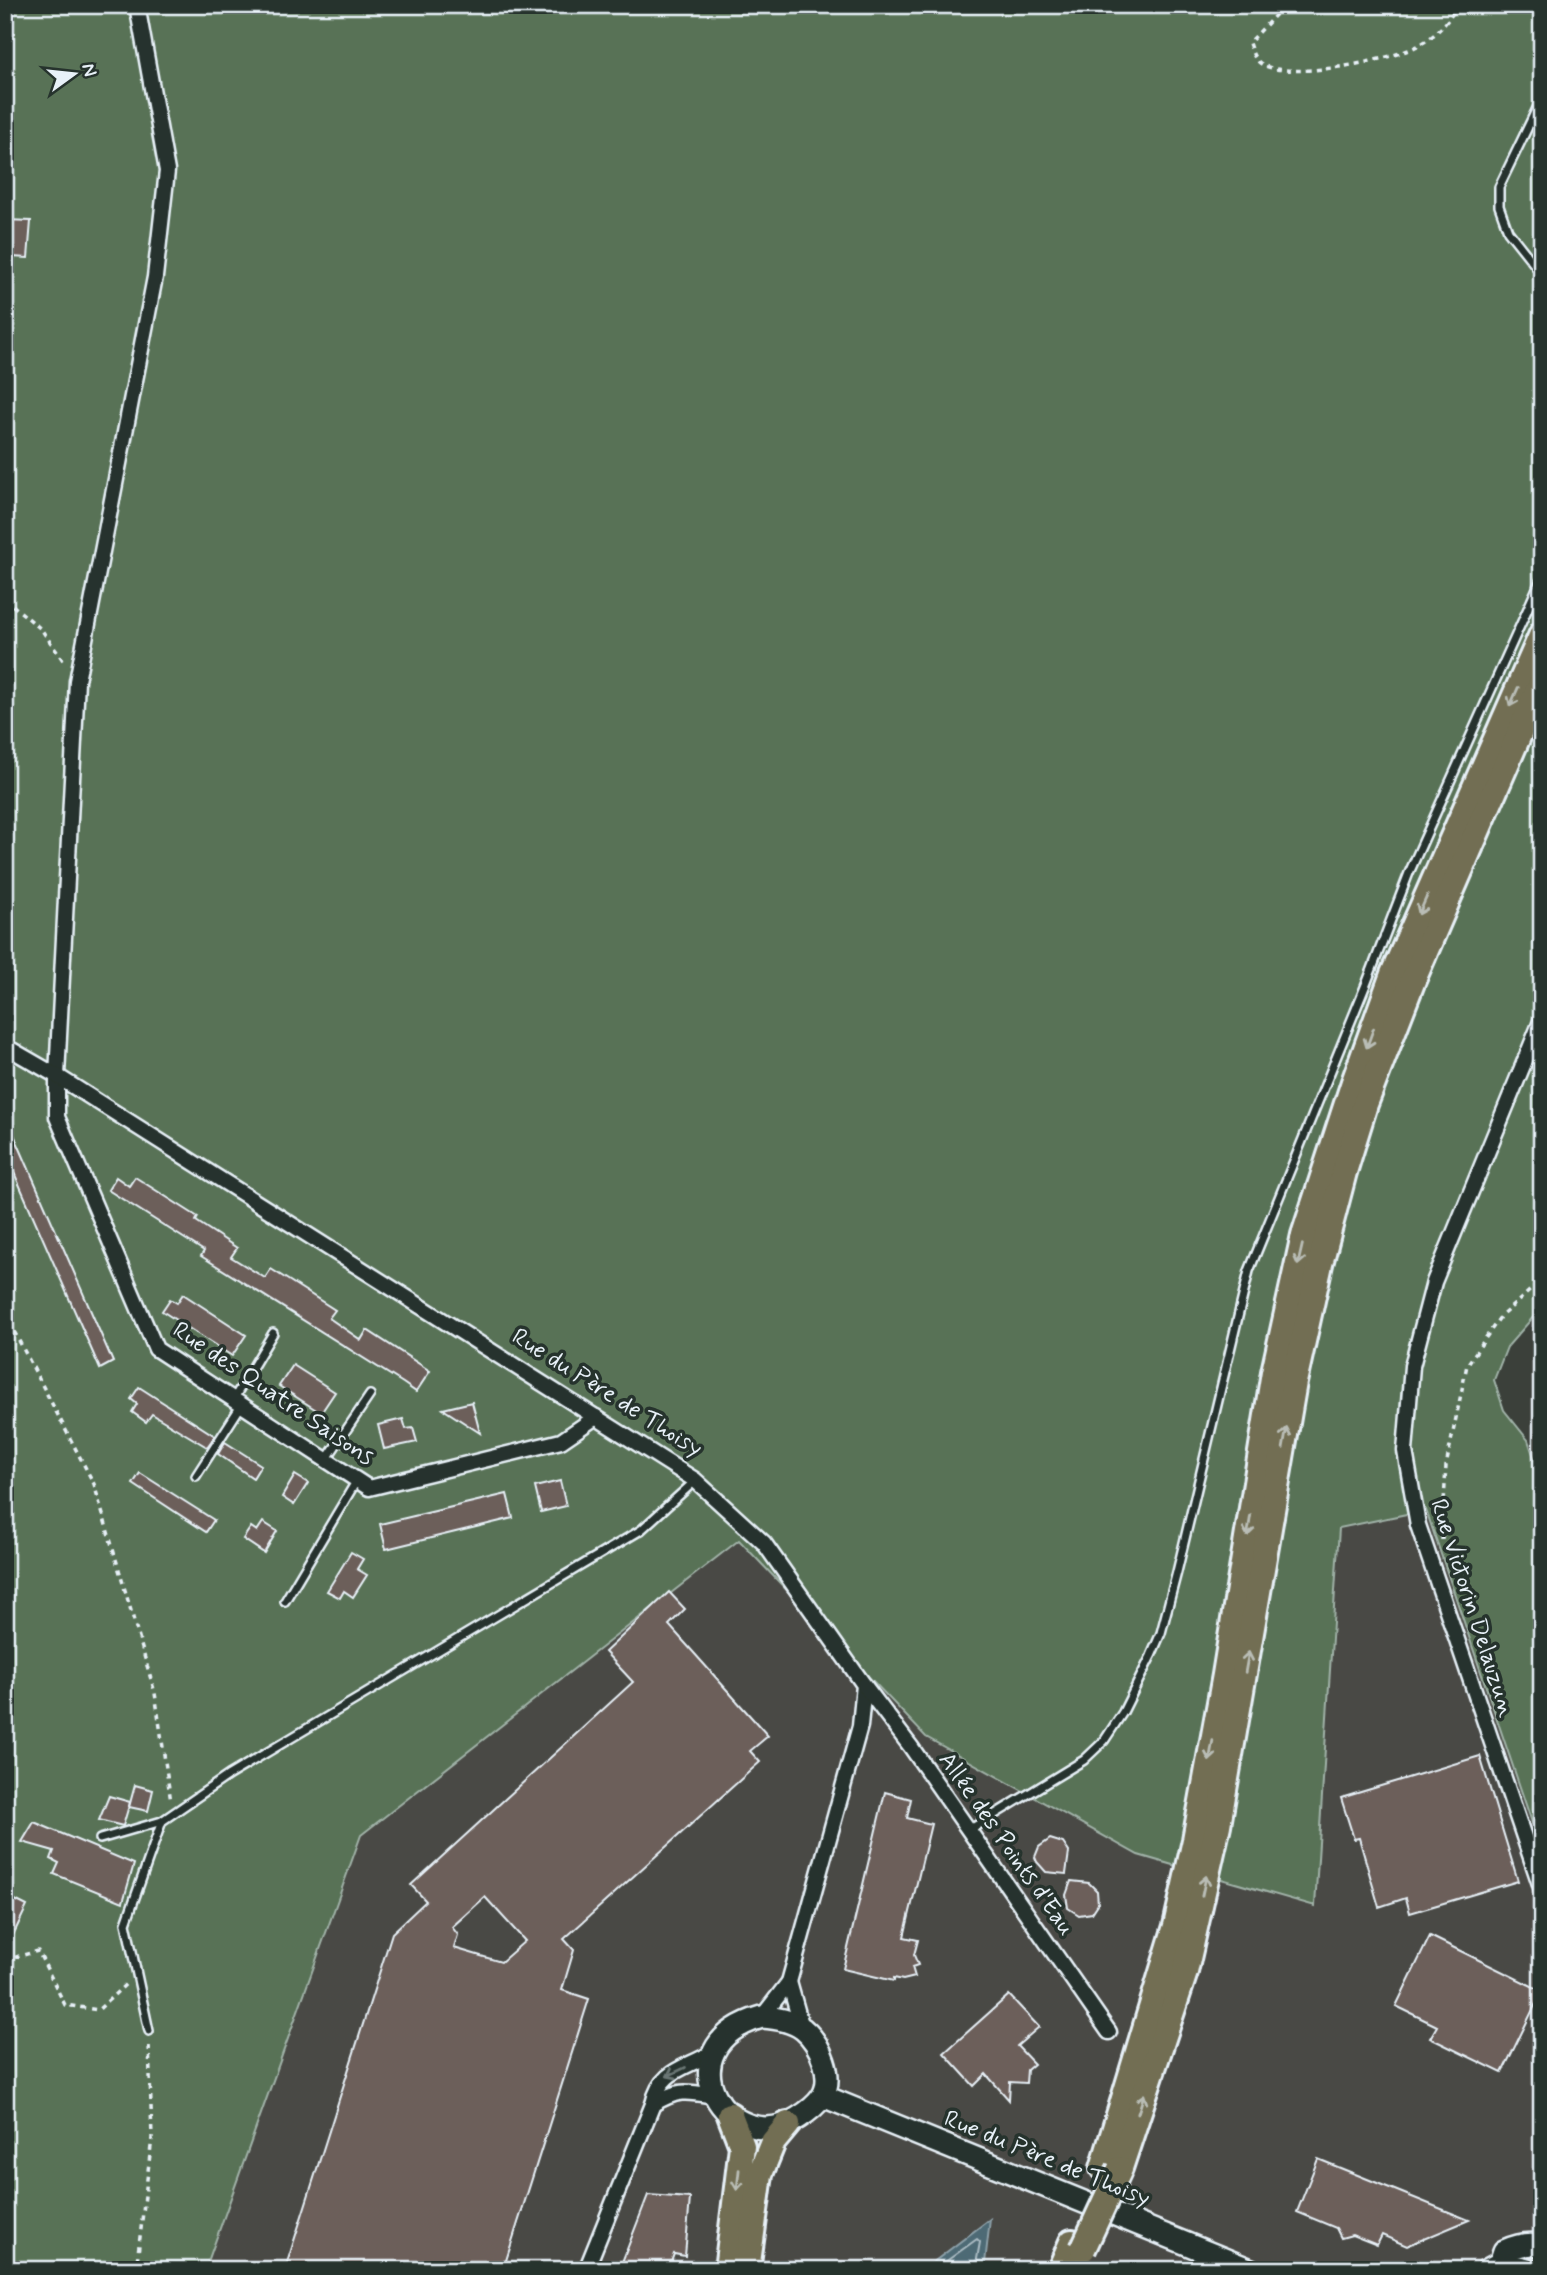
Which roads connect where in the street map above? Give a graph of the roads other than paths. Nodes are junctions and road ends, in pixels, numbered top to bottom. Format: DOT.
graph roads {
  1 [pos="137,5"];
  2 [pos="1542,98"];
  3 [pos="1542,274"];
  4 [pos="1542,577"];
  5 [pos="1542,634"];
  6 [pos="1542,681"];
  7 [pos="1542,1019"];
  8 [pos="5,1046"];
  9 [pos="57,1076"];
  10 [pos="273,1334"];
  11 [pos="370,1395"];
  12 [pos="237,1403"];
  13 [pos="596,1417"];
  14 [pos="326,1461"];
  15 [pos="196,1476"];
  16 [pos="356,1480"];
  17 [pos="695,1480"];
  18 [pos="285,1601"];
  19 [pos="864,1685"];
  20 [pos="162,1821"];
  21 [pos="969,1830"];
  22 [pos="100,1839"];
  23 [pos="1542,1890"];
  24 [pos="789,1982"];
  25 [pos="762,2017"];
  26 [pos="802,2028"];
  27 [pos="149,2031"];
  28 [pos="1109,2032"];
  29 [pos="713,2052"];
  30 [pos="823,2096"];
  31 [pos="653,2104"];
  32 [pos="722,2105"];
  33 [pos="788,2124"];
  34 [pos="1112,2168"];
  35 [pos="1542,2246"];
  36 [pos="1076,2258"];
  37 [pos="1493,2266"];
  38 [pos="586,2270"];
  39 [pos="727,2270"];
  40 [pos="747,2270"];
  41 [pos="1060,2270"];
  42 [pos="1251,2270"];
  43 [pos="1529,2270"];
  1 -- 9 [label="street, Rue des Quatre Saisons"];
  2 -- 3 [label="lane"];
  4 -- 21 [label="lane"];
  5 -- 34 [label="highway, one-way"];
  34 -- 6 [label="highway, one-way"];
  7 -- 23 [label="street, Rue Victorin Delauzun"];
  8 -- 9 [label="street, Rue du Père de Thoisy"];
  9 -- 12 [label="street, Rue des Quatre Saisons"];
  9 -- 13 [label="street, Rue du Père de Thoisy"];
  10 -- 12 [label="lane"];
  11 -- 14 [label="lane"];
  12 -- 14 [label="street, Rue des Quatre Saisons"];
  12 -- 15 [label="lane"];
  13 -- 16 [label="street, Rue des Quatre Saisons"];
  13 -- 17 [label="street, Rue du Père de Thoisy"];
  14 -- 16 [label="street, Rue des Quatre Saisons"];
  16 -- 18 [label="lane"];
  17 -- 19 [label="street, Rue du Père de Thoisy"];
  17 -- 20 [label="lane"];
  19 -- 21 [label="street, Allée des Points d'Eau"];
  19 -- 24 [label="street"];
  20 -- 22 [label="lane"];
  20 -- 27 [label="lane"];
  21 -- 28 [label="street, Allée des Points d'Eau"];
  24 -- 25 [label="street"];
  24 -- 26 [label="street"];
  25 -- 26 [label="main road"];
  25 -- 29 [label="main road"];
  26 -- 30 [label="main road"];
  29 -- 31 [label="street, one-way"];
  29 -- 32 [label="main road"];
  30 -- 33 [label="main road"];
  30 -- 42 [label="main road, Rue du Père de Thoisy"];
  31 -- 32 [label="street"];
  31 -- 38 [label="street"];
  32 -- 33 [label="main road"];
  32 -- 39 [label="highway, one-way"];
  33 -- 40 [label="highway"];
  34 -- 36 [label="highway"];
  35 -- 37 [label="main road"];
  36 -- 41 [label="highway"];
  37 -- 43 [label="main road"];
}
